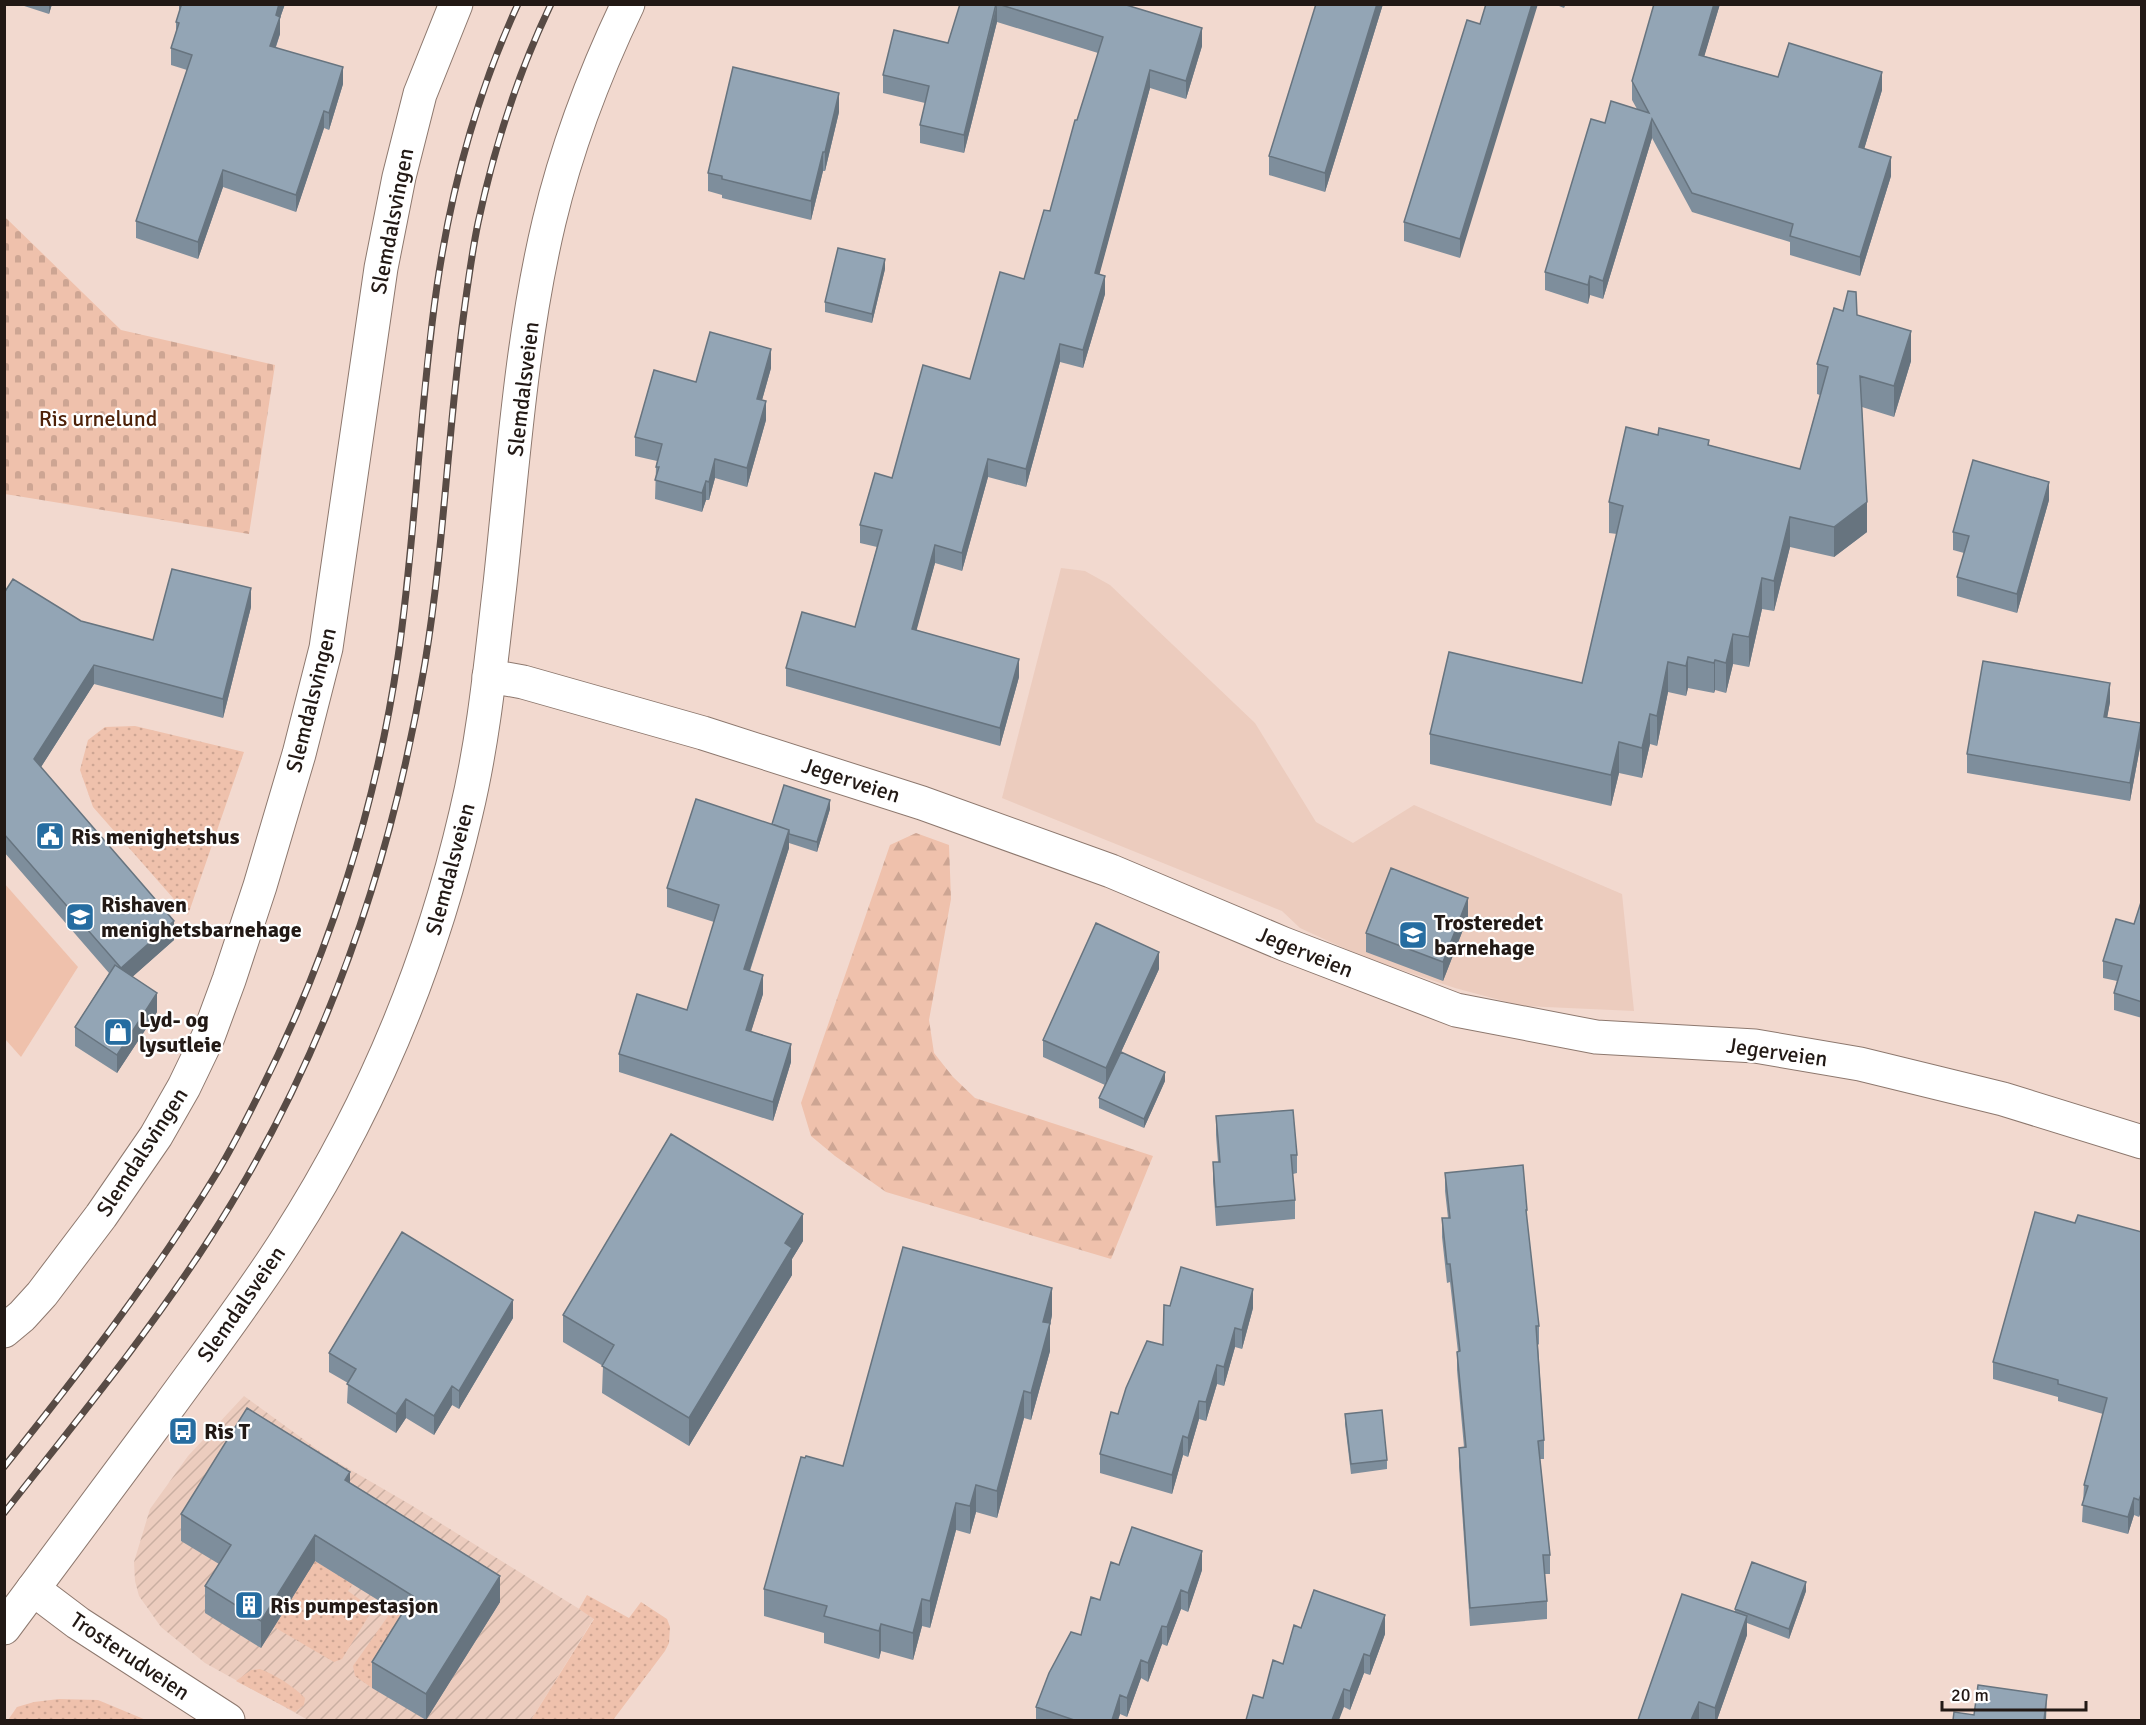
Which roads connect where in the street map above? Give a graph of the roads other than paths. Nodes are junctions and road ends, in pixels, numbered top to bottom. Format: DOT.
graph roads {
  1 [pos="456,4"];
  2 [pos="628,4"];
  3 [pos="489,676"];
  4 [pos="2142,1142"];
  5 [pos="4,1331"];
  6 [pos="33,1589"];
  7 [pos="4,1628"];
  8 [pos="228,1720"];
  1 -- 5 [label="street, Slemdalsvingen"];
  2 -- 3 [label="street, Slemdalsveien"];
  3 -- 4 [label="street, Jegerveien"];
  3 -- 6 [label="street, Slemdalsveien"];
  6 -- 7 [label="street, Slemdalsveien"];
  6 -- 8 [label="street, Trosterudveien"];
}
